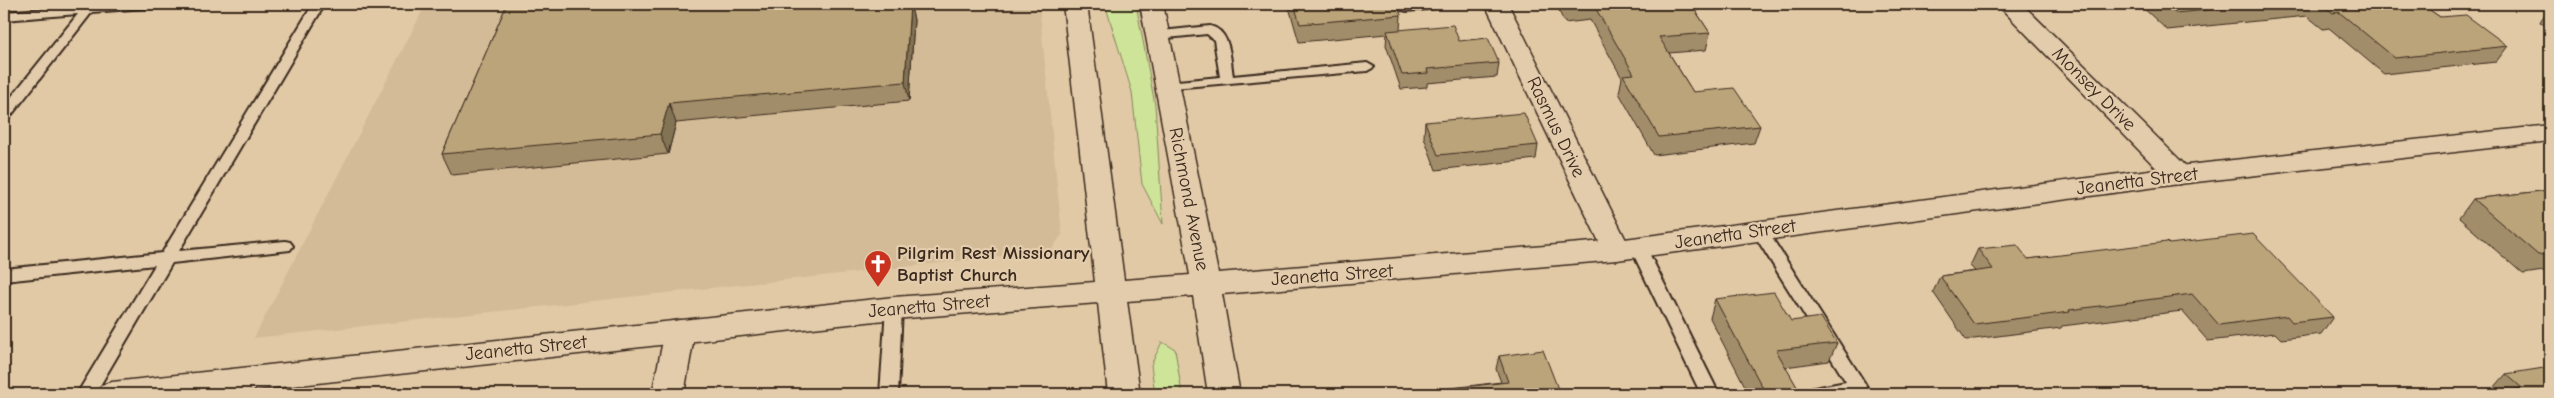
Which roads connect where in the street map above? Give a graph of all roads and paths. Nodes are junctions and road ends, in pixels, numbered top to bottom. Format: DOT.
graph roads {
  1 [pos="145,4"];
  2 [pos="319,4"];
  3 [pos="1076,4"];
  4 [pos="1151,4"];
  5 [pos="1437,4"];
  6 [pos="1496,4"];
  7 [pos="2009,4"];
  8 [pos="1407,7"];
  9 [pos="88,9"];
  10 [pos="4,16"];
  11 [pos="1157,35"];
  12 [pos="1367,67"];
  13 [pos="1227,79"];
  14 [pos="1167,86"];
  15 [pos="4,116"];
  16 [pos="2550,133"];
  17 [pos="2179,174"];
  18 [pos="1760,231"];
  19 [pos="285,246"];
  20 [pos="1628,249"];
  21 [pos="167,259"];
  22 [pos="4,275"];
  23 [pos="1206,284"];
  24 [pos="1110,292"];
  25 [pos="894,308"];
  26 [pos="680,331"];
  27 [pos="213,388"];
  28 [pos="86,394"];
  29 [pos="112,394"];
  30 [pos="668,394"];
  31 [pos="889,394"];
  32 [pos="1124,394"];
  33 [pos="1224,394"];
  34 [pos="1710,394"];
  35 [pos="1815,394"];
  1 -- 9 [label="lane"];
  2 -- 21 [label="lane"];
  3 -- 24 [label="street"];
  4 -- 11 [label="street, Richmond Avenue"];
  5 -- 8 [label="lane"];
  6 -- 20 [label="street, Rasmus Drive"];
  7 -- 17 [label="street, Monsey Drive"];
  9 -- 10 [label="lane"];
  9 -- 15 [label="lane"];
  11 -- 13 [label="lane"];
  11 -- 14 [label="street, Richmond Avenue"];
  12 -- 13 [label="lane"];
  13 -- 14 [label="lane"];
  14 -- 23 [label="street, Richmond Avenue"];
  16 -- 17 [label="street, Jeanetta Street"];
  17 -- 18 [label="street, Jeanetta Street"];
  18 -- 20 [label="street, Jeanetta Street"];
  18 -- 35 [label="lane"];
  19 -- 21 [label="lane"];
  20 -- 23 [label="street, Jeanetta Street"];
  20 -- 34 [label="lane"];
  21 -- 22 [label="lane"];
  21 -- 28 [label="lane"];
  23 -- 24 [label="street, Jeanetta Street"];
  23 -- 33 [label="street, Richmond Avenue"];
  24 -- 25 [label="street, Jeanetta Street"];
  24 -- 32 [label="street"];
  25 -- 26 [label="street, Jeanetta Street"];
  25 -- 31 [label="lane"];
  26 -- 27 [label="street, Jeanetta Street"];
  26 -- 30 [label="street"];
  27 -- 29 [label="street, Jeanetta Street"];
}
